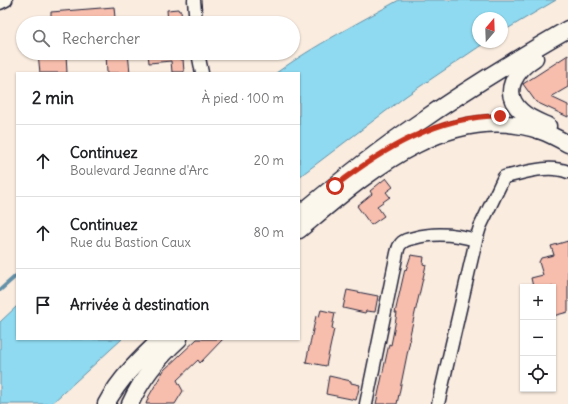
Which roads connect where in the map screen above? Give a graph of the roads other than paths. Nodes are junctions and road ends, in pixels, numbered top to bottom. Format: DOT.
graph roads {
  1 [pos="6,0"];
  2 [pos="194,0"];
  3 [pos="0,2"];
  4 [pos="195,16"];
  5 [pos="568,29"];
  6 [pos="568,39"];
  7 [pos="199,60"];
  8 [pos="202,72"];
  9 [pos="548,126"];
  10 [pos="568,137"];
  11 [pos="568,144"];
  12 [pos="364,164"];
  13 [pos="568,172"];
  14 [pos="300,214"];
  15 [pos="300,229"];
  16 [pos="476,240"];
  17 [pos="160,340"];
  18 [pos="178,340"];
  19 [pos="106,404"];
  20 [pos="130,404"];
  21 [pos="366,404"];
  22 [pos="438,404"];
  1 -- 3 [label="street"];
  2 -- 4 [label="street"];
  5 -- 12 [label="main road"];
  6 -- 9 [label="main road"];
  7 -- 8 [label="street"];
  9 -- 10 [label="main road"];
  9 -- 12 [label="main road"];
  11 -- 15 [label="main road"];
  12 -- 14 [label="main road"];
  13 -- 16 [label="street"];
  16 -- 21 [label="street"];
  16 -- 22 [label="street"];
  17 -- 19 [label="main road"];
  18 -- 20 [label="main road"];
}
